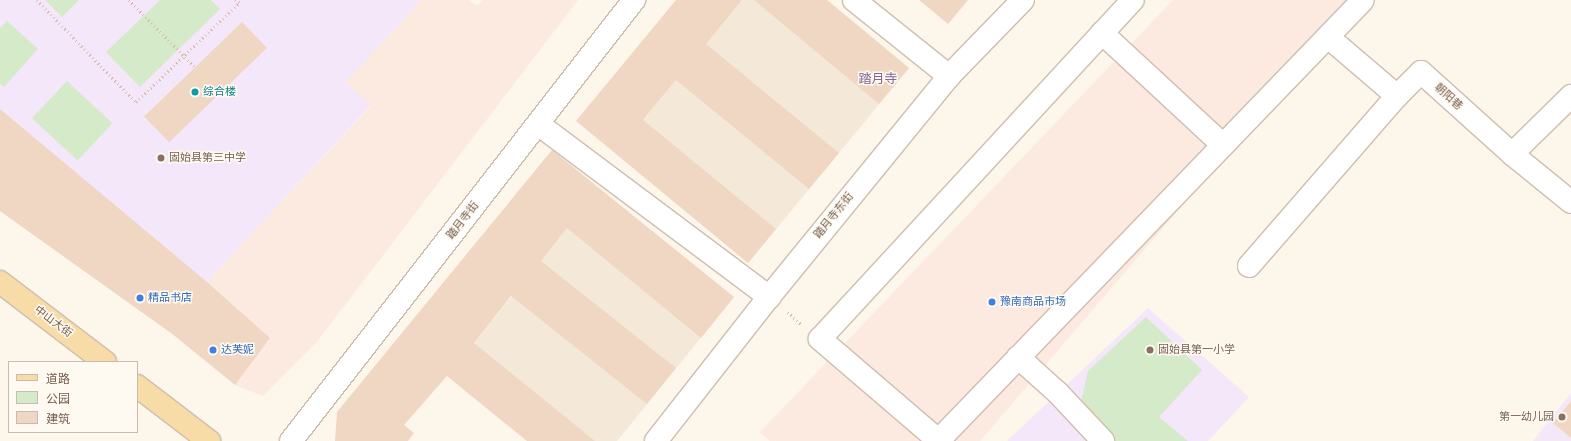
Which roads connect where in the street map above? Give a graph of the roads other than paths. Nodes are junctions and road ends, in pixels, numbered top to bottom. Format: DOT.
graph roads {
  1 [pos="634,0"];
  2 [pos="854,0"];
  3 [pos="1023,0"];
  4 [pos="1133,0"];
  5 [pos="1362,0"];
  6 [pos="1102,33"];
  7 [pos="1328,37"];
  8 [pos="949,76"];
  9 [pos="1397,96"];
  10 [pos="1571,96"];
  11 [pos="538,124"];
  12 [pos="1223,145"];
  13 [pos="1512,154"];
  14 [pos="1571,202"];
  15 [pos="1249,266"];
  16 [pos="0,282"];
  17 [pos="769,297"];
  18 [pos="1018,357"];
  19 [pos="104,361"];
  20 [pos="138,387"];
  21 [pos="209,441"];
  22 [pos="291,441"];
  23 [pos="656,441"];
  24 [pos="939,441"];
  25 [pos="1103,441"];
  1 -- 11 [label="street, 踏月寺街"];
  2 -- 8 [label="street"];
  3 -- 8 [label="street, 踏月寺东街"];
  4 -- 6 [label="street"];
  5 -- 7 [label="street"];
  6 -- 12 [label="street"];
  6 -- 24 [label="street"];
  7 -- 9 [label="street"];
  7 -- 12 [label="street"];
  8 -- 17 [label="street, 踏月寺东街"];
  9 -- 13 [label="street, 朝阳巷"];
  9 -- 15 [label="street"];
  10 -- 13 [label="street"];
  11 -- 17 [label="street"];
  11 -- 22 [label="street, 踏月寺街"];
  12 -- 18 [label="street"];
  13 -- 14 [label="street, 朝阳巷"];
  16 -- 19 [label="main road, 中山大街"];
  17 -- 23 [label="street, 踏月寺东街"];
  18 -- 24 [label="street"];
  18 -- 25 [label="street"];
  20 -- 21 [label="main road"];
}
